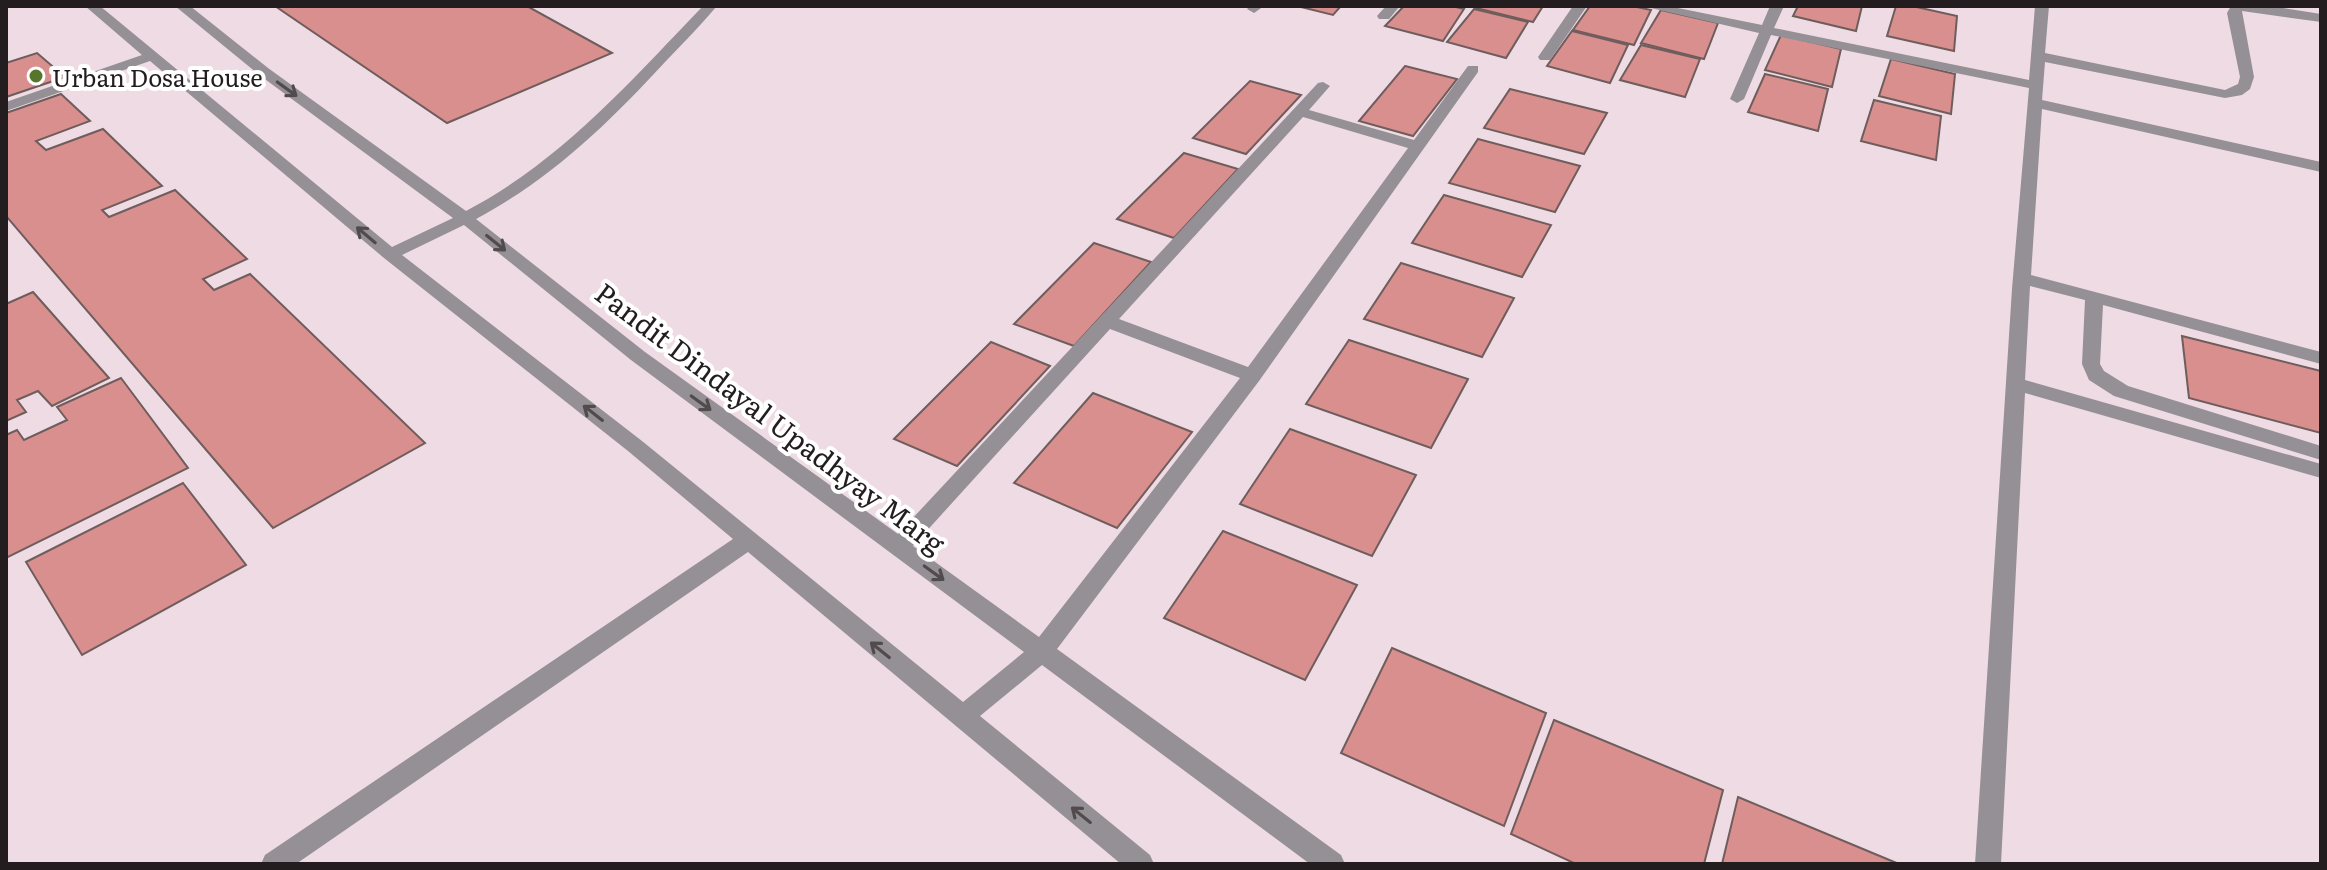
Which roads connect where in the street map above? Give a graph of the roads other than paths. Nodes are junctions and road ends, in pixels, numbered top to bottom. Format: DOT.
graph roads {
  1 [pos="92,6"];
  2 [pos="182,6"];
  3 [pos="710,6"];
  4 [pos="1580,6"];
  5 [pos="1649,6"];
  6 [pos="1777,6"];
  7 [pos="2042,6"];
  8 [pos="2245,6"];
  9 [pos="2321,18"];
  10 [pos="1766,30"];
  11 [pos="151,56"];
  12 [pos="2038,56"];
  13 [pos="1545,57"];
  14 [pos="1473,69"];
  15 [pos="1323,86"];
  16 [pos="2035,94"];
  17 [pos="1737,99"];
  18 [pos="6,107"];
  19 [pos="1301,112"];
  20 [pos="1418,146"];
  21 [pos="2321,167"];
  22 [pos="466,219"];
  23 [pos="390,254"];
  24 [pos="2022,278"];
  25 [pos="2094,298"];
  26 [pos="1107,321"];
  27 [pos="2321,358"];
  28 [pos="1252,376"];
  29 [pos="2016,384"];
  30 [pos="2321,453"];
  31 [pos="2321,471"];
  32 [pos="747,541"];
  33 [pos="899,547"];
  34 [pos="1041,652"];
  35 [pos="962,717"];
  36 [pos="274,864"];
  37 [pos="1141,864"];
  38 [pos="1332,864"];
  39 [pos="1988,864"];
  1 -- 11 [label="street"];
  2 -- 22 [label="street, Pandit Dindayal Upadhyay Marg, one-way"];
  3 -- 22 [label="street"];
  4 -- 13 [label="street"];
  5 -- 10 [label="street"];
  6 -- 10 [label="street"];
  7 -- 12 [label="street"];
  8 -- 9 [label="street"];
  8 -- 12 [label="street"];
  10 -- 16 [label="street"];
  10 -- 17 [label="street"];
  11 -- 18 [label="street"];
  23 -- 11 [label="street, one-way"];
  12 -- 16 [label="street"];
  14 -- 20 [label="street"];
  15 -- 19 [label="street"];
  16 -- 21 [label="street"];
  16 -- 24 [label="street"];
  19 -- 20 [label="street"];
  19 -- 26 [label="street"];
  20 -- 28 [label="street"];
  22 -- 23 [label="street"];
  22 -- 33 [label="street, Pandit Dindayal Upadhyay Marg, one-way"];
  32 -- 23 [label="street, one-way"];
  24 -- 25 [label="street"];
  24 -- 29 [label="street"];
  25 -- 27 [label="street"];
  25 -- 30 [label="street"];
  26 -- 28 [label="street"];
  26 -- 33 [label="street"];
  28 -- 34 [label="street"];
  29 -- 31 [label="street"];
  29 -- 39 [label="street"];
  35 -- 32 [label="street, one-way"];
  32 -- 36 [label="street"];
  33 -- 34 [label="street, Pandit Dindayal Upadhyay Marg, one-way"];
  34 -- 35 [label="street"];
  34 -- 38 [label="street, Pandit Dindayal Upadhyay Marg"];
  37 -- 35 [label="street, one-way"];
}
